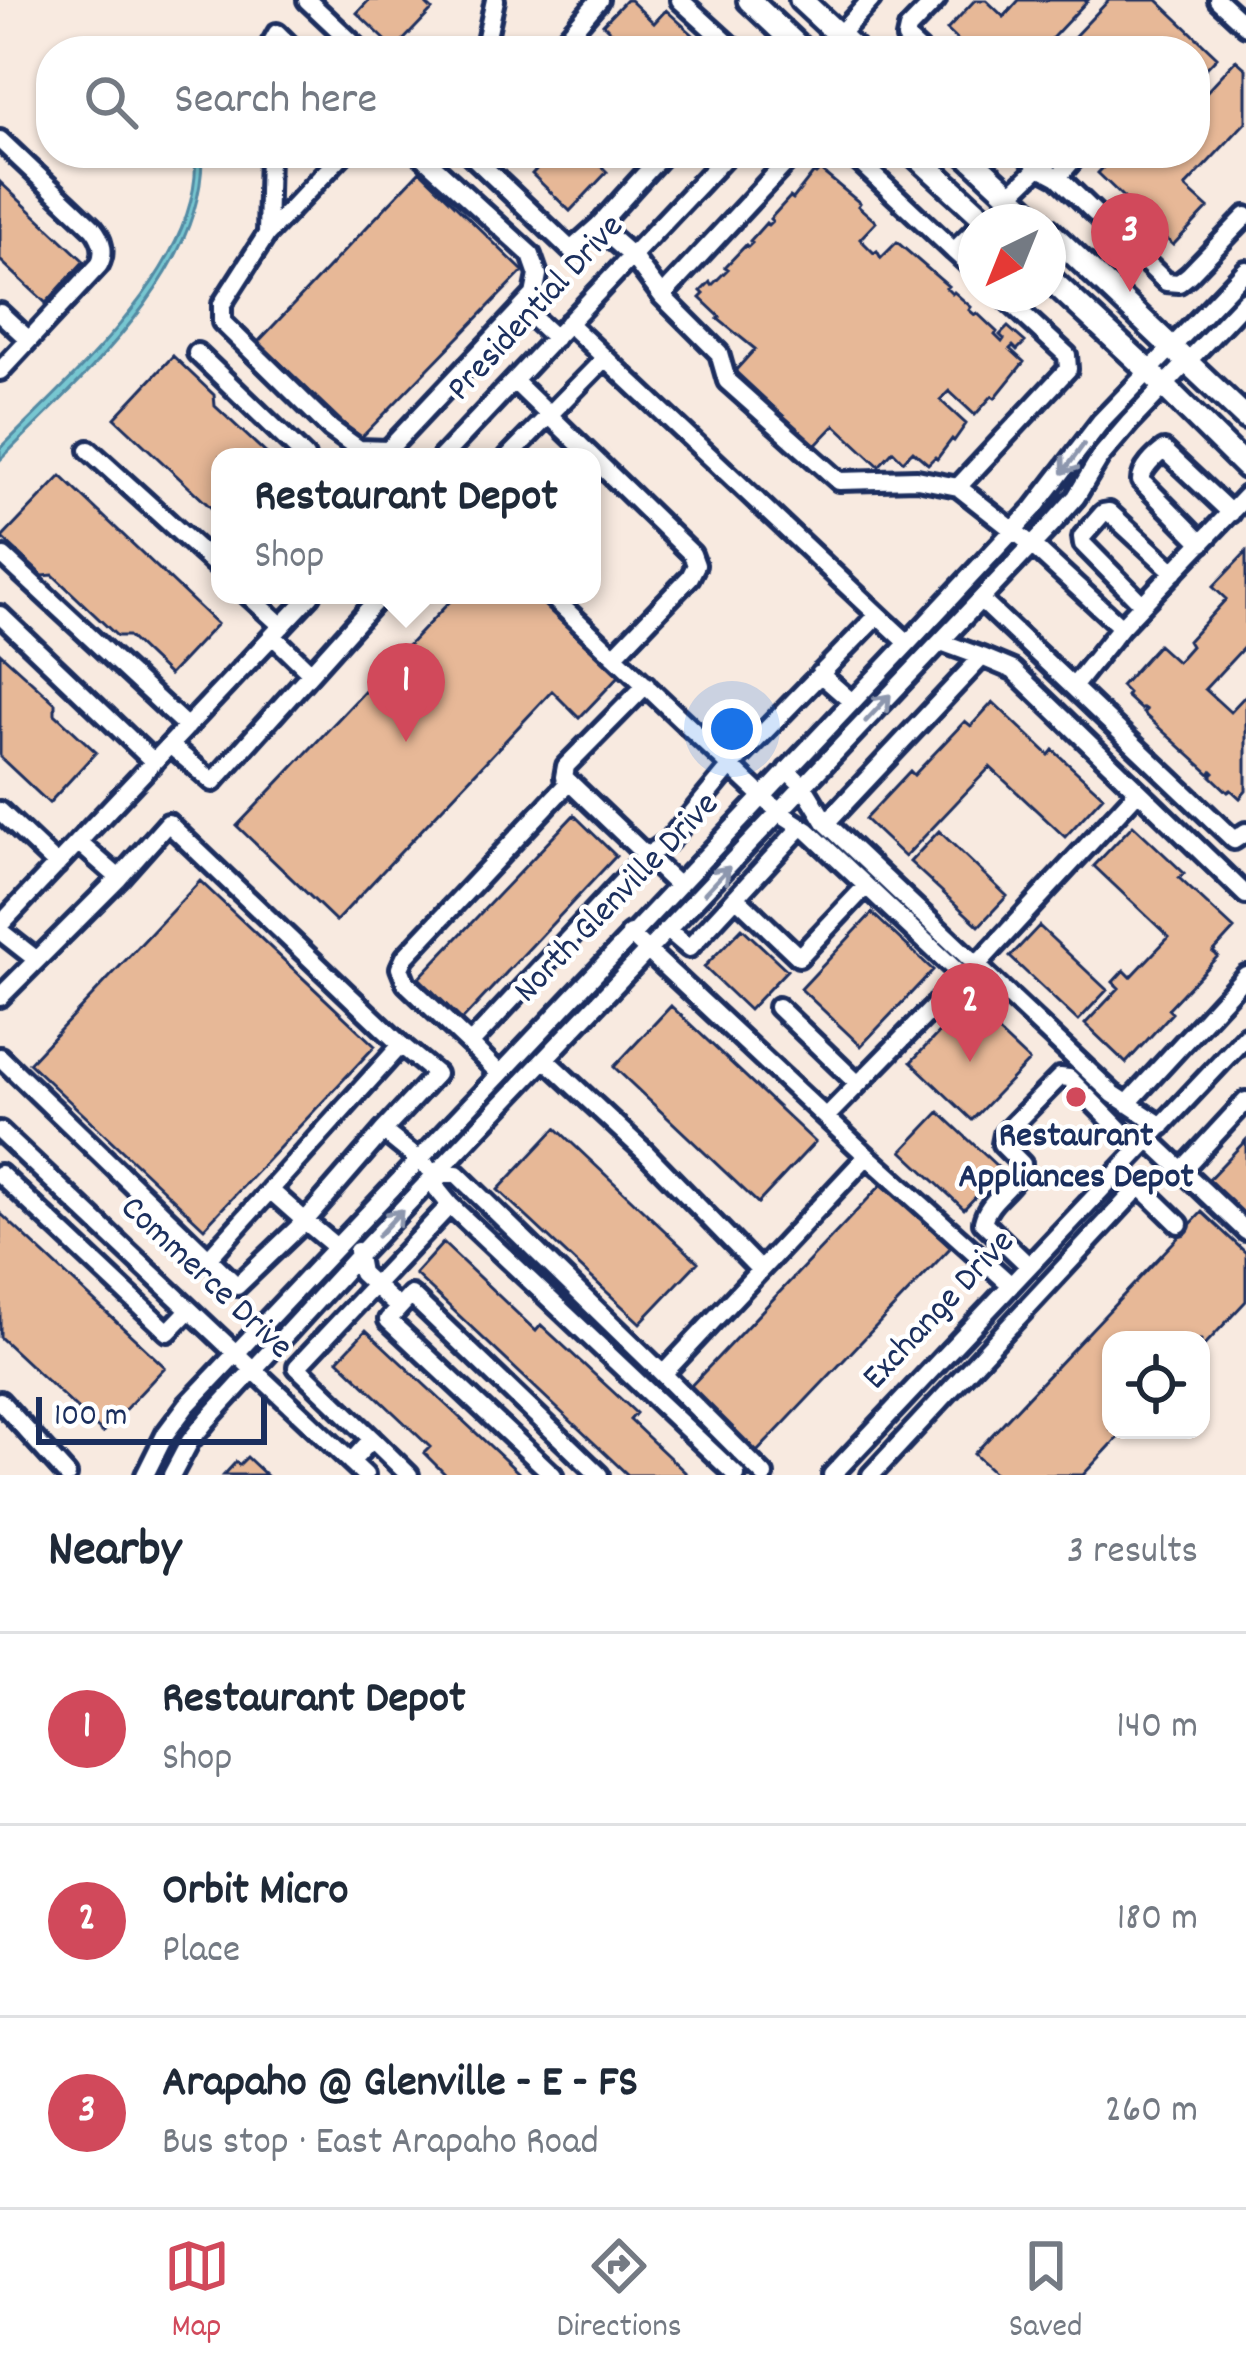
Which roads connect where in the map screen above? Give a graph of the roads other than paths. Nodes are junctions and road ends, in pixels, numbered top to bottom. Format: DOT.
graph roads {
  1 [pos="307,0"];
  2 [pos="495,0"];
  3 [pos="680,0"];
  4 [pos="749,0"];
  5 [pos="801,0"];
  6 [pos="936,0"];
  7 [pos="1218,0"];
  8 [pos="868,1"];
  9 [pos="588,4"];
  10 [pos="1246,26"];
  11 [pos="345,36"];
  12 [pos="490,36"];
  13 [pos="566,36"];
  14 [pos="720,36"];
  15 [pos="787,36"];
  16 [pos="826,36"];
  17 [pos="837,36"];
  18 [pos="906,36"];
  19 [pos="0,140"];
  20 [pos="269,168"];
  21 [pos="330,168"];
  22 [pos="435,168"];
  23 [pos="485,168"];
  24 [pos="650,168"];
  25 [pos="714,168"];
  26 [pos="781,168"];
  27 [pos="866,168"];
  28 [pos="929,168"];
  29 [pos="981,168"];
  30 [pos="1037,168"];
  31 [pos="1042,168"];
  32 [pos="1066,168"];
  33 [pos="1058,177"];
  34 [pos="1010,195"];
  35 [pos="966,204"];
  36 [pos="1020,204"];
  37 [pos="1246,216"];
  38 [pos="598,226"];
  39 [pos="267,234"];
  40 [pos="958,248"];
  41 [pos="954,251"];
  42 [pos="1066,254"];
  43 [pos="958,255"];
  44 [pos="632,256"];
  45 [pos="1246,270"];
  46 [pos="1066,294"];
  47 [pos="533,296"];
  48 [pos="662,296"];
  49 [pos="1246,300"];
  50 [pos="1019,312"];
  51 [pos="0,313"];
  52 [pos="568,323"];
  53 [pos="555,338"];
  54 [pos="29,340"];
  55 [pos="197,353"];
  56 [pos="1180,354"];
  57 [pos="605,358"];
  58 [pos="0,370"];
  59 [pos="1157,379"];
  60 [pos="514,381"];
  61 [pos="549,414"];
  62 [pos="1246,418"];
  63 [pos="296,448"];
  64 [pos="358,448"];
  65 [pos="396,448"];
  66 [pos="451,448"];
  67 [pos="517,448"];
  68 [pos="584,448"];
  69 [pos="89,450"];
  70 [pos="601,465"];
  71 [pos="1246,466"];
  72 [pos="958,487"];
  73 [pos="1246,496"];
  74 [pos="1231,513"];
  75 [pos="1013,529"];
  76 [pos="1202,543"];
  77 [pos="1032,545"];
  78 [pos="0,558"];
  79 [pos="211,561"];
  80 [pos="1174,572"];
  81 [pos="981,600"];
  82 [pos="256,604"];
  83 [pos="303,604"];
  84 [pos="373,604"];
  85 [pos="559,604"];
  86 [pos="1142,604"];
  87 [pos="878,615"];
  88 [pos="0,616"];
  89 [pos="1120,626"];
  90 [pos="278,631"];
  91 [pos="940,642"];
  92 [pos="908,644"];
  93 [pos="614,656"];
  94 [pos="982,657"];
  95 [pos="311,673"];
  96 [pos="820,674"];
  97 [pos="646,685"];
  98 [pos="1073,687"];
  99 [pos="852,702"];
  100 [pos="187,728"];
  101 [pos="170,745"];
  102 [pos="154,762"];
  103 [pos="731,766"];
  104 [pos="787,770"];
  105 [pos="569,782"];
  106 [pos="804,787"];
  107 [pos="1138,790"];
  108 [pos="763,796"];
  109 [pos="0,812"];
  110 [pos="780,813"];
  111 [pos="826,824"];
  112 [pos="801,827"];
  113 [pos="1242,841"];
  114 [pos="78,842"];
  115 [pos="645,857"];
  116 [pos="57,865"];
  117 [pos="119,878"];
  118 [pos="676,886"];
  119 [pos="866,886"];
  120 [pos="1246,895"];
  121 [pos="736,897"];
  122 [pos="0,928"];
  123 [pos="669,931"];
  124 [pos="630,934"];
  125 [pos="650,952"];
  126 [pos="37,960"];
  127 [pos="976,966"];
  128 [pos="1246,975"];
  129 [pos="0,997"];
  130 [pos="778,1007"];
  131 [pos="470,1044"];
  132 [pos="400,1045"];
  133 [pos="1243,1045"];
  134 [pos="0,1057"];
  135 [pos="546,1060"];
  136 [pos="499,1073"];
  137 [pos="858,1084"];
  138 [pos="1246,1101"];
  139 [pos="1127,1104"];
  140 [pos="826,1117"];
  141 [pos="0,1131"];
  142 [pos="383,1131"];
  143 [pos="1150,1138"];
  144 [pos="867,1156"];
  145 [pos="418,1158"];
  146 [pos="1122,1168"];
  147 [pos="1182,1171"];
  148 [pos="0,1174"];
  149 [pos="436,1174"];
  150 [pos="1140,1186"];
  151 [pos="270,1190"];
  152 [pos="1100,1192"];
  153 [pos="450,1205"];
  154 [pos="1118,1210"];
  155 [pos="305,1221"];
  156 [pos="359,1221"];
  157 [pos="1179,1224"];
  158 [pos="1246,1231"];
  159 [pos="335,1246"];
  160 [pos="1043,1251"];
  161 [pos="357,1258"];
  162 [pos="208,1259"];
  163 [pos="1029,1266"];
  164 [pos="760,1270"];
  165 [pos="1062,1270"];
  166 [pos="374,1285"];
  167 [pos="1011,1285"];
  168 [pos="399,1308"];
  169 [pos="189,1310"];
  170 [pos="984,1314"];
  171 [pos="1003,1333"];
  172 [pos="956,1343"];
  173 [pos="234,1353"];
  174 [pos="976,1362"];
  175 [pos="253,1370"];
  176 [pos="663,1374"];
  177 [pos="925,1376"];
  178 [pos="946,1395"];
  179 [pos="906,1396"];
  180 [pos="0,1401"];
  181 [pos="926,1416"];
  182 [pos="876,1428"];
  183 [pos="372,1438"];
  184 [pos="897,1448"];
  185 [pos="848,1458"];
  186 [pos="358,1468"];
  187 [pos="67,1475"];
  188 [pos="145,1475"];
  189 [pos="172,1475"];
  190 [pos="410,1475"];
  191 [pos="553,1475"];
  192 [pos="599,1475"];
  193 [pos="736,1475"];
  194 [pos="764,1475"];
  195 [pos="832,1475"];
  196 [pos="868,1475"];
  1 -- 11 [label="street"];
  2 -- 12 [label="street"];
  3 -- 14 [label="street"];
  4 -- 15 [label="main road"];
  5 -- 16 [label="main road"];
  6 -- 18 [label="street"];
  7 -- 10 [label="street"];
  8 -- 17 [label="street"];
  9 -- 13 [label="street"];
  19 -- 54 [label="street"];
  20 -- 39 [label="street"];
  21 -- 39 [label="street"];
  22 -- 47 [label="street"];
  23 -- 38 [label="street"];
  24 -- 38 [label="street"];
  25 -- 44 [label="street, Presidential Drive"];
  26 -- 48 [label="street"];
  27 -- 41 [label="street"];
  28 -- 35 [label="main road"];
  29 -- 34 [label="main road"];
  30 -- 34 [label="street"];
  31 -- 33 [label="street"];
  32 -- 33 [label="street"];
  33 -- 37 [label="street"];
  34 -- 36 [label="main road"];
  38 -- 44 [label="street"];
  39 -- 64 [label="street"];
  40 -- 41 [label="street"];
  41 -- 43 [label="street"];
  42 -- 56 [label="main road"];
  44 -- 48 [label="street"];
  44 -- 52 [label="street, Presidential Drive"];
  45 -- 56 [label="street, North Glenville Drive"];
  46 -- 59 [label="main road"];
  47 -- 53 [label="street"];
  47 -- 65 [label="street"];
  48 -- 72 [label="street"];
  49 -- 56 [label="street, North Glenville Drive"];
  50 -- 72 [label="street"];
  51 -- 54 [label="street"];
  52 -- 53 [label="street, Presidential Drive"];
  52 -- 57 [label="street"];
  53 -- 60 [label="street, Presidential Drive"];
  54 -- 58 [label="street"];
  55 -- 63 [label="street"];
  56 -- 59 [label="street, North Glenville Drive"];
  56 -- 62 [label="main road"];
  57 -- 61 [label="street"];
  57 -- 87 [label="street"];
  59 -- 71 [label="main road"];
  59 -- 75 [label="street, North Glenville Drive, one-way"];
  59 -- 77 [label="street, North Glenville Drive"];
  60 -- 61 [label="street"];
  60 -- 66 [label="street, Presidential Drive"];
  61 -- 67 [label="street"];
  61 -- 68 [label="street"];
  69 -- 79 [label="street"];
  70 -- 93 [label="street"];
  72 -- 75 [label="street"];
  73 -- 74 [label="street"];
  74 -- 76 [label="street"];
  74 -- 76 [label="street"];
  75 -- 77 [label="street"];
  75 -- 92 [label="street, North Glenville Drive"];
  76 -- 80 [label="street"];
  77 -- 81 [label="street, North Glenville Drive"];
  77 -- 89 [label="street"];
  78 -- 100 [label="street"];
  80 -- 86 [label="street"];
  80 -- 86 [label="street"];
  81 -- 91 [label="street, North Glenville Drive"];
  81 -- 98 [label="street"];
  82 -- 90 [label="street"];
  83 -- 90 [label="street"];
  84 -- 95 [label="street"];
  85 -- 93 [label="street"];
  86 -- 89 [label="street"];
  87 -- 92 [label="street"];
  87 -- 96 [label="street"];
  88 -- 102 [label="street"];
  89 -- 98 [label="street"];
  90 -- 95 [label="street"];
  90 -- 100 [label="street"];
  91 -- 94 [label="street"];
  106 -- 91 [label="street, North Glenville Drive, one-way"];
  92 -- 99 [label="street, North Glenville Drive"];
  93 -- 97 [label="street"];
  94 -- 107 [label="street"];
  94 -- 111 [label="street"];
  95 -- 101 [label="street"];
  96 -- 99 [label="street"];
  96 -- 103 [label="street"];
  97 -- 103 [label="street"];
  97 -- 105 [label="street"];
  98 -- 113 [label="street"];
  99 -- 104 [label="street, North Glenville Drive"];
  100 -- 101 [label="street"];
  101 -- 102 [label="street"];
  102 -- 114 [label="street"];
  103 -- 108 [label="street"];
  103 -- 115 [label="street"];
  104 -- 106 [label="street"];
  104 -- 108 [label="street, North Glenville Drive"];
  105 -- 115 [label="street"];
  105 -- 131 [label="street"];
  106 -- 110 [label="street, North Glenville Drive"];
  106 -- 111 [label="street"];
  107 -- 120 [label="street"];
  107 -- 127 [label="street"];
  108 -- 110 [label="street"];
  108 -- 118 [label="street, North Glenville Drive"];
  109 -- 116 [label="street"];
  110 -- 112 [label="street"];
  123 -- 110 [label="street, North Glenville Drive, one-way"];
  111 -- 127 [label="street"];
  112 -- 119 [label="street"];
  112 -- 121 [label="street"];
  114 -- 116 [label="street"];
  114 -- 117 [label="street"];
  115 -- 118 [label="street"];
  115 -- 131 [label="street"];
  116 -- 122 [label="street"];
  117 -- 126 [label="street"];
  117 -- 132 [label="street"];
  118 -- 124 [label="street, North Glenville Drive"];
  119 -- 121 [label="street"];
  119 -- 137 [label="street"];
  121 -- 123 [label="street"];
  122 -- 126 [label="street"];
  123 -- 125 [label="street, North Glenville Drive"];
  124 -- 125 [label="street"];
  124 -- 136 [label="street, North Glenville Drive"];
  125 -- 135 [label="street, North Glenville Drive"];
  125 -- 140 [label="street"];
  126 -- 129 [label="street"];
  127 -- 139 [label="street"];
  128 -- 139 [label="street"];
  130 -- 137 [label="street"];
  131 -- 136 [label="street"];
  132 -- 142 [label="street"];
  132 -- 151 [label="street"];
  133 -- 143 [label="street, Exchange Drive"];
  134 -- 162 [label="street"];
  135 -- 149 [label="street, North Glenville Drive"];
  135 -- 164 [label="street"];
  136 -- 145 [label="street, North Glenville Drive"];
  137 -- 140 [label="street"];
  138 -- 147 [label="street"];
  139 -- 143 [label="street"];
  140 -- 144 [label="street"];
  141 -- 169 [label="street, Commerce Drive"];
  142 -- 145 [label="street"];
  142 -- 155 [label="street"];
  143 -- 146 [label="street, Exchange Drive"];
  143 -- 147 [label="street"];
  143 -- 163 [label="street"];
  144 -- 164 [label="street"];
  144 -- 167 [label="street"];
  145 -- 149 [label="street"];
  145 -- 156 [label="street, North Glenville Drive"];
  146 -- 150 [label="street"];
  146 -- 152 [label="street, Exchange Drive"];
  147 -- 158 [label="street"];
  148 -- 169 [label="street"];
  149 -- 153 [label="street"];
  161 -- 149 [label="street, North Glenville Drive, one-way"];
  149 -- 176 [label="street"];
  150 -- 154 [label="street"];
  150 -- 157 [label="street"];
  151 -- 155 [label="street"];
  151 -- 162 [label="street"];
  152 -- 154 [label="street"];
  152 -- 160 [label="street, Exchange Drive"];
  153 -- 166 [label="street"];
  153 -- 193 [label="street"];
  154 -- 165 [label="street"];
  155 -- 159 [label="street"];
  155 -- 162 [label="street"];
  156 -- 159 [label="street, North Glenville Drive"];
  156 -- 161 [label="street"];
  159 -- 173 [label="street, North Glenville Drive"];
  160 -- 163 [label="street, Exchange Drive"];
  160 -- 165 [label="street"];
  161 -- 166 [label="street"];
  161 -- 175 [label="street, North Glenville Drive"];
  163 -- 167 [label="street, Exchange Drive"];
  164 -- 176 [label="street"];
  165 -- 171 [label="street"];
  166 -- 168 [label="street"];
  166 -- 183 [label="street"];
  167 -- 170 [label="street, Exchange Drive"];
  168 -- 191 [label="street"];
  168 -- 192 [label="street"];
  169 -- 173 [label="street, Commerce Drive"];
  170 -- 171 [label="street"];
  170 -- 172 [label="street, Exchange Drive"];
  171 -- 174 [label="street"];
  172 -- 174 [label="street"];
  172 -- 177 [label="street, Exchange Drive"];
  173 -- 175 [label="street, Commerce Drive"];
  173 -- 188 [label="street, North Glenville Drive"];
  174 -- 178 [label="street"];
  175 -- 186 [label="street, Commerce Drive"];
  175 -- 189 [label="street, North Glenville Drive"];
  176 -- 194 [label="street"];
  177 -- 178 [label="street"];
  177 -- 179 [label="street, Exchange Drive"];
  178 -- 181 [label="street"];
  179 -- 181 [label="street"];
  179 -- 182 [label="street, Exchange Drive"];
  180 -- 187 [label="street"];
  181 -- 184 [label="street"];
  182 -- 184 [label="street"];
  182 -- 185 [label="street, Exchange Drive"];
  183 -- 186 [label="street"];
  183 -- 190 [label="street"];
  184 -- 196 [label="street"];
  185 -- 195 [label="street, Exchange Drive"];
  185 -- 196 [label="street"];
}
